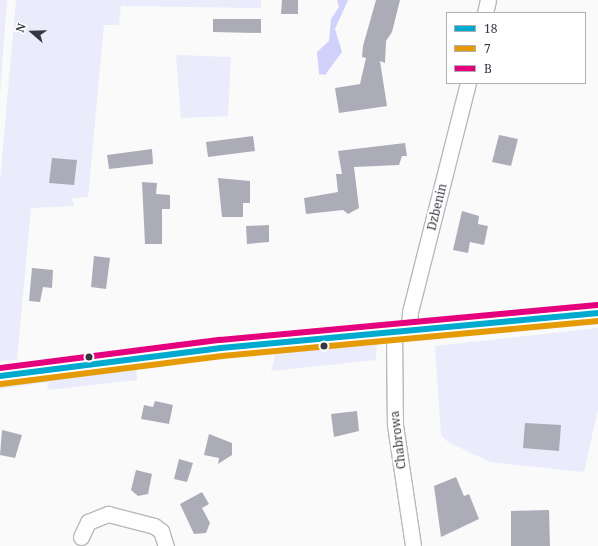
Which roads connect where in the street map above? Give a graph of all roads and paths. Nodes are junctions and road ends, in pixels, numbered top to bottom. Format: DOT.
graph roads {
  1 [pos="488,0"];
  2 [pos="485,12"];
  3 [pos="468,84"];
  4 [pos="598,313"];
  5 [pos="402,332"];
  6 [pos="0,376"];
  7 [pos="81,537"];
  8 [pos="166,546"];
  9 [pos="413,546"];
  1 -- 2 [label="street"];
  3 -- 5 [label="street, Dzbenin"];
  4 -- 5 [label="street"];
  5 -- 6 [label="street"];
  5 -- 9 [label="street, Chabrowa"];
  7 -- 8 [label="street"];
}
